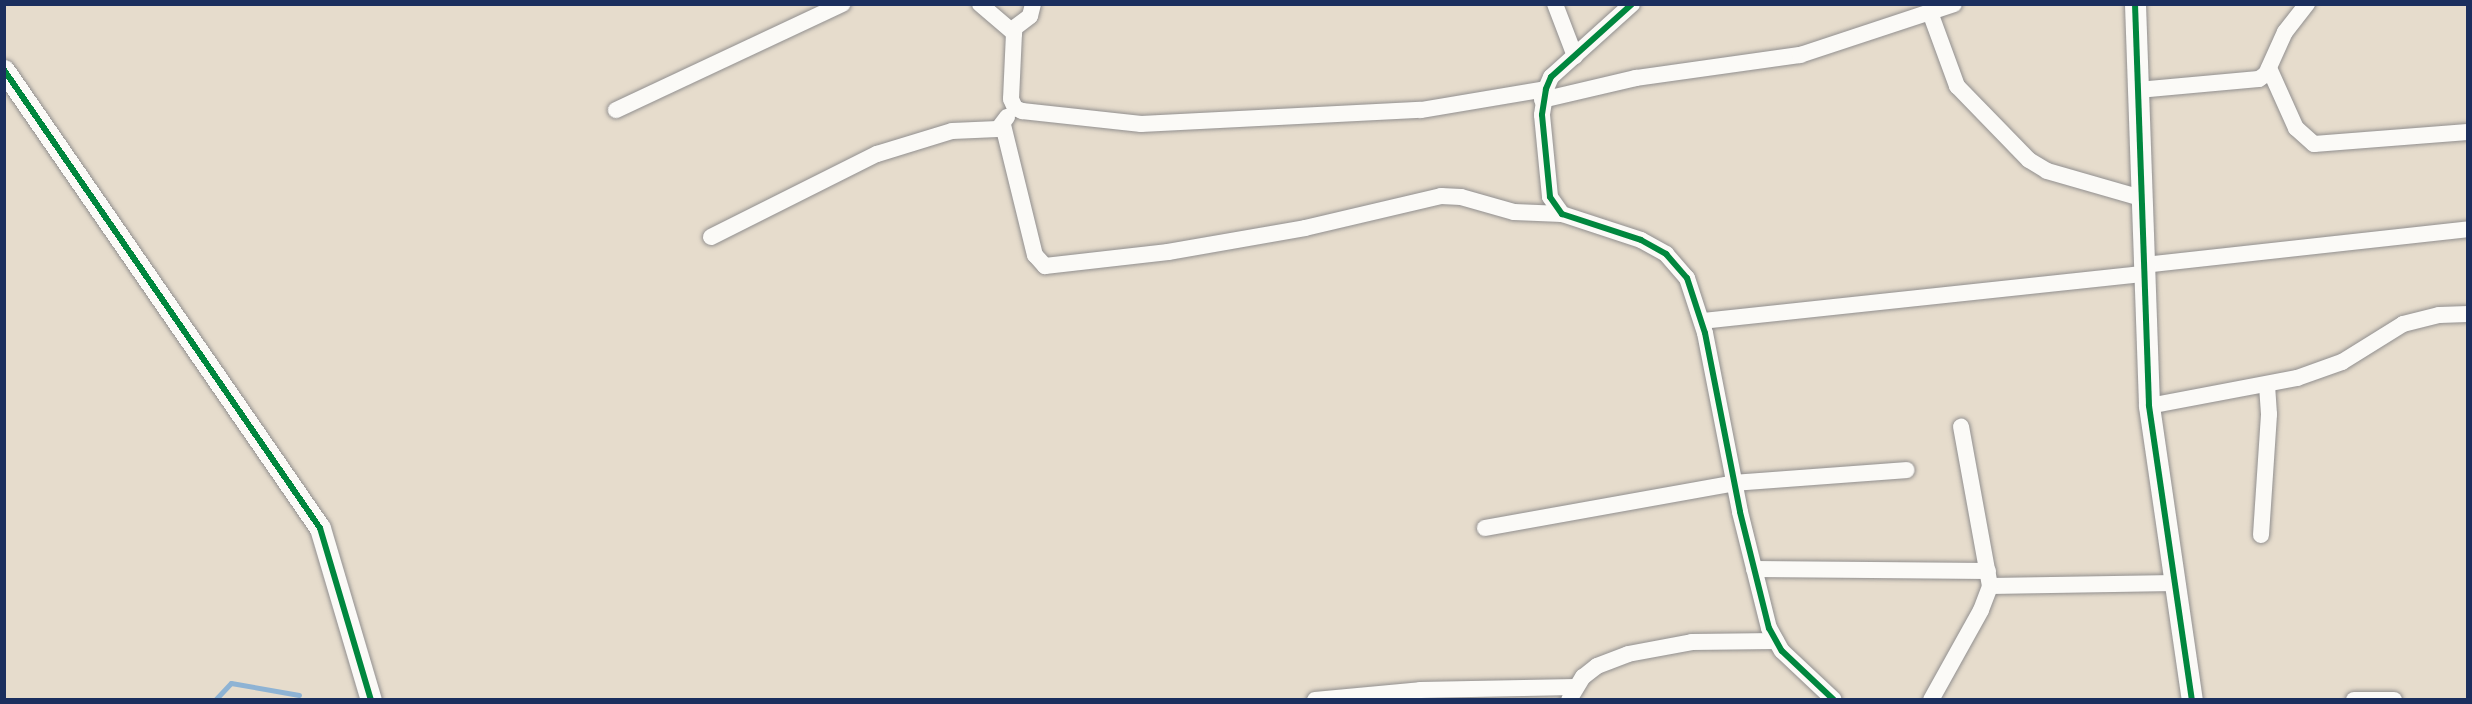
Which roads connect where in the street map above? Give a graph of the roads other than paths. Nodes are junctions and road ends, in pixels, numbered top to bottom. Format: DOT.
graph roads {
  1 [pos="842,4"];
  2 [pos="980,4"];
  3 [pos="1033,4"];
  4 [pos="1555,4"];
  5 [pos="1632,4"];
  6 [pos="1954,4"];
  7 [pos="2135,4"];
  8 [pos="2307,4"];
  9 [pos="1931,15"];
  10 [pos="1013,29"];
  11 [pos="1575,56"];
  12 [pos="2269,68"];
  13 [pos="4,70"];
  14 [pos="2138,90"];
  15 [pos="1544,95"];
  16 [pos="1012,104"];
  17 [pos="616,110"];
  18 [pos="1003,125"];
  19 [pos="2468,132"];
  20 [pos="2141,198"];
  21 [pos="1562,214"];
  22 [pos="2468,229"];
  23 [pos="711,237"];
  24 [pos="2144,269"];
  25 [pos="2468,314"];
  26 [pos="1702,321"];
  27 [pos="2267,385"];
  28 [pos="2149,406"];
  29 [pos="1961,428"];
  30 [pos="1907,470"];
  31 [pos="1734,483"];
  32 [pos="1485,528"];
  33 [pos="2261,535"];
  34 [pos="1754,569"];
  35 [pos="1989,578"];
  36 [pos="2175,583"];
  37 [pos="1776,641"];
  38 [pos="1572,693"];
  39 [pos="371,699"];
  40 [pos="1315,699"];
  41 [pos="1834,699"];
  42 [pos="1931,699"];
  43 [pos="2192,699"];
  44 [pos="2354,699"];
  45 [pos="2394,699"];
  1 -- 17 [label="street"];
  2 -- 10 [label="street"];
  3 -- 10 [label="street"];
  4 -- 11 [label="street"];
  5 -- 11 [label="street"];
  6 -- 9 [label="street"];
  7 -- 14 [label="street"];
  8 -- 12 [label="street"];
  9 -- 15 [label="street"];
  9 -- 20 [label="street"];
  10 -- 16 [label="street"];
  11 -- 15 [label="street"];
  12 -- 14 [label="street"];
  12 -- 19 [label="street"];
  13 -- 39 [label="street"];
  14 -- 20 [label="street"];
  15 -- 16 [label="street"];
  15 -- 21 [label="street"];
  16 -- 18 [label="street"];
  18 -- 21 [label="street"];
  18 -- 23 [label="street"];
  20 -- 24 [label="street"];
  21 -- 26 [label="street"];
  22 -- 24 [label="street"];
  24 -- 26 [label="street"];
  24 -- 28 [label="street"];
  25 -- 27 [label="street"];
  26 -- 31 [label="street"];
  27 -- 28 [label="street"];
  27 -- 33 [label="street"];
  28 -- 36 [label="street"];
  29 -- 35 [label="street"];
  30 -- 31 [label="street"];
  31 -- 32 [label="street"];
  31 -- 34 [label="street"];
  34 -- 35 [label="street"];
  34 -- 37 [label="street"];
  35 -- 36 [label="street"];
  35 -- 42 [label="street"];
  36 -- 43 [label="street"];
  37 -- 38 [label="street"];
  37 -- 41 [label="street"];
  38 -- 40 [label="street"];
  44 -- 45 [label="street"];
}
